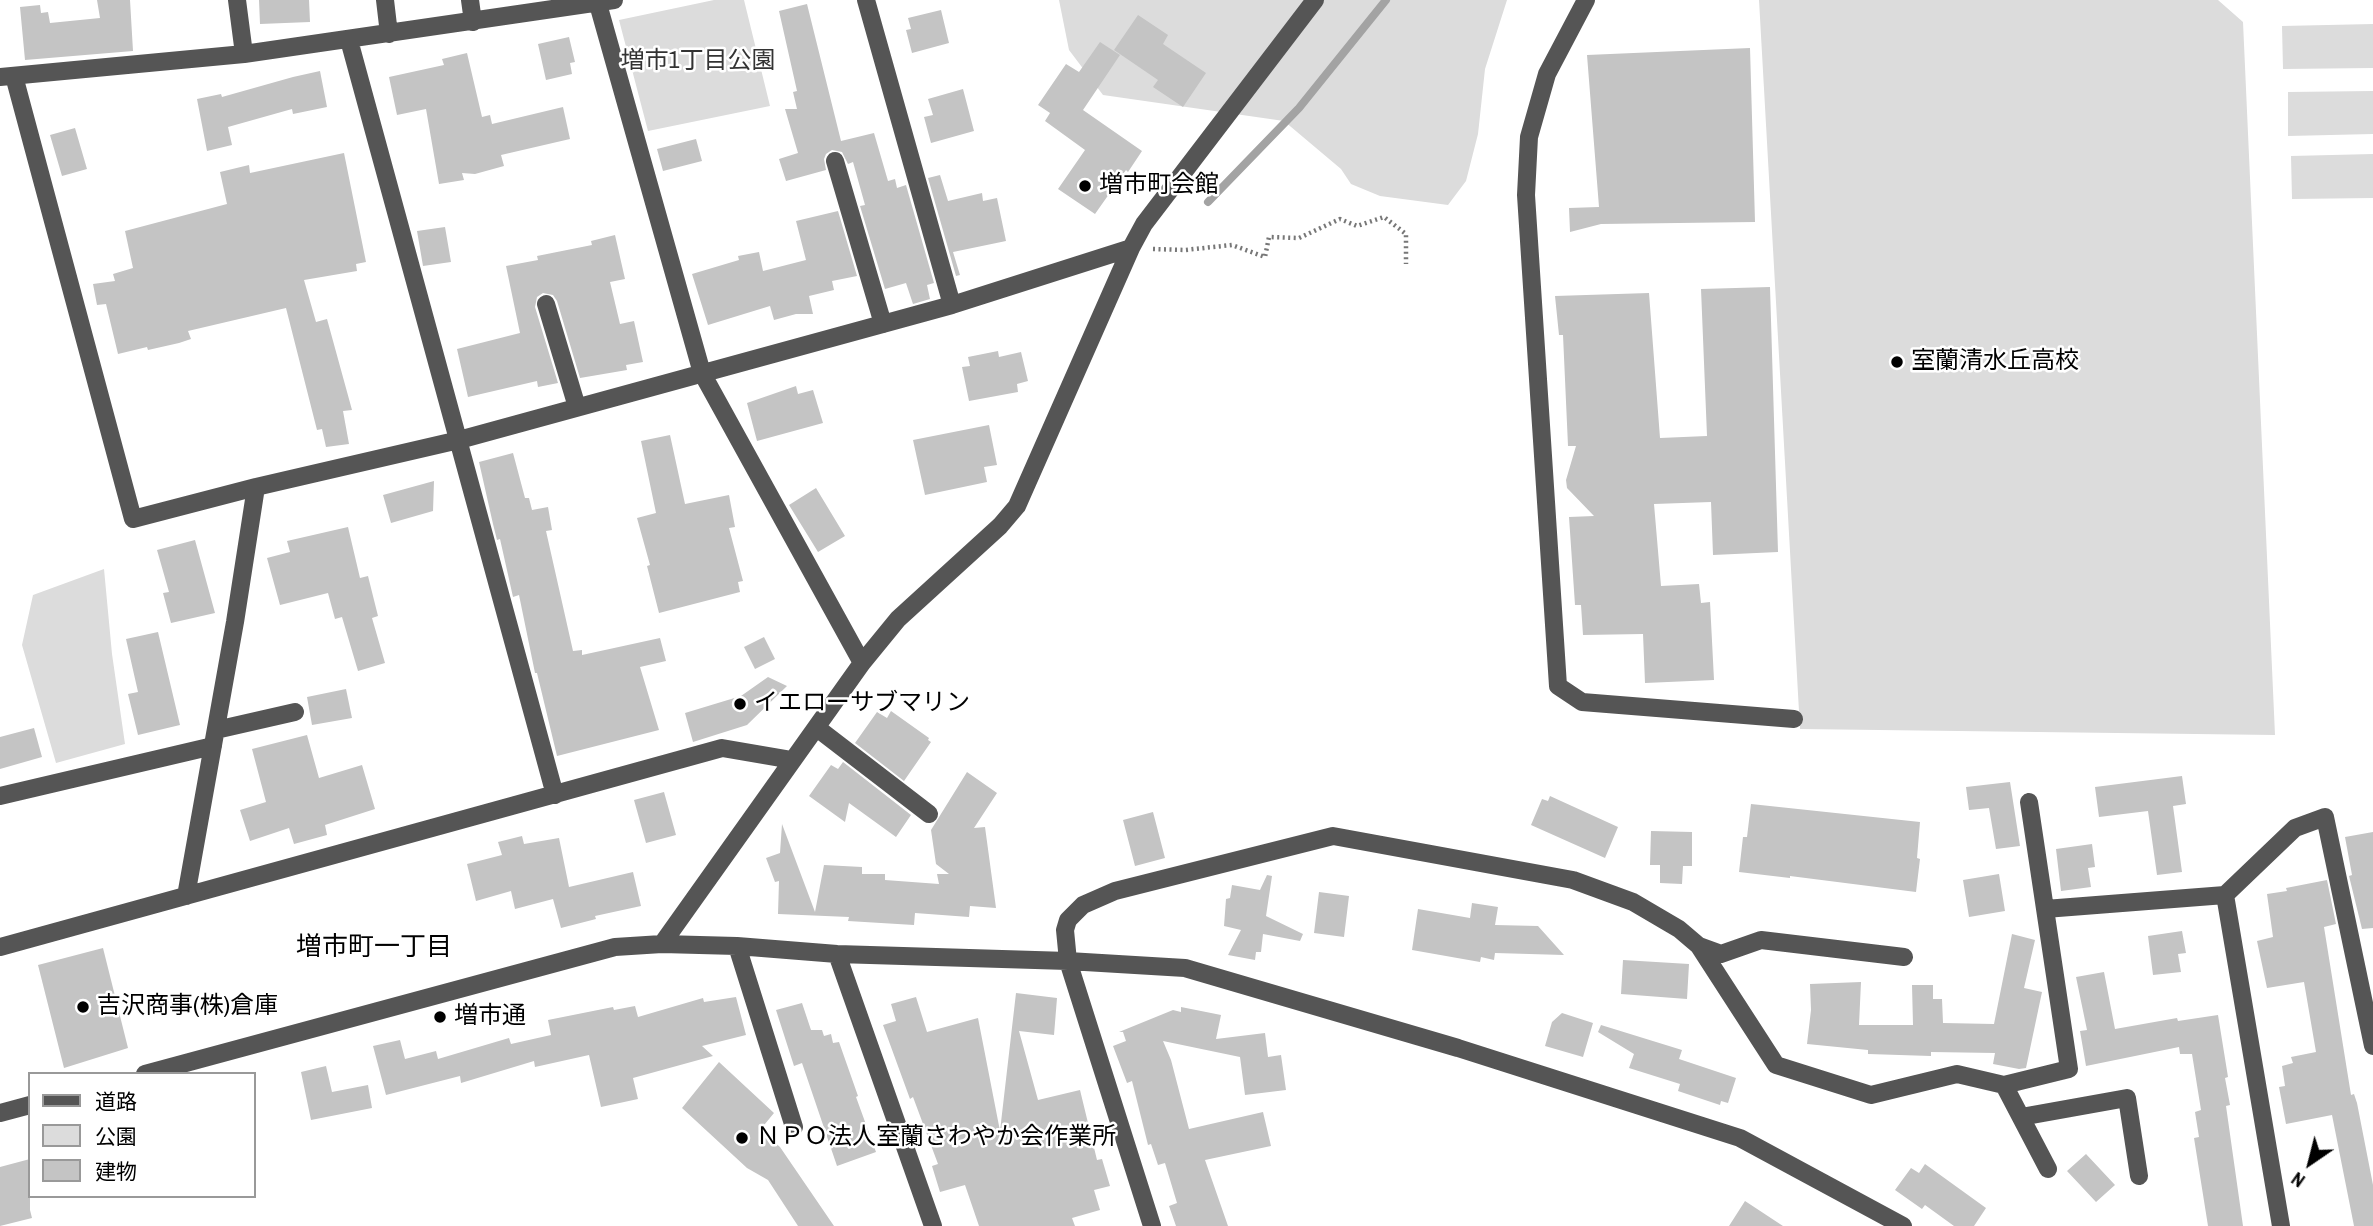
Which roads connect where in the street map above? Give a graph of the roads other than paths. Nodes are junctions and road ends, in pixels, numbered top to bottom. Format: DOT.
graph roads {
  1 [pos="237,0"];
  2 [pos="385,0"];
  3 [pos="470,0"];
  4 [pos="866,0"];
  5 [pos="1315,0"];
  6 [pos="1586,0"];
  7 [pos="606,2"];
  8 [pos="473,22"];
  9 [pos="389,34"];
  10 [pos="349,40"];
  11 [pos="244,54"];
  12 [pos="7,76"];
  13 [pos="835,161"];
  14 [pos="1131,248"];
  15 [pos="546,304"];
  16 [pos="952,305"];
  17 [pos="883,324"];
  18 [pos="702,373"];
  19 [pos="577,407"];
  20 [pos="458,440"];
  21 [pos="256,487"];
  22 [pos="862,663"];
  23 [pos="295,712"];
  24 [pos="1794,719"];
  25 [pos="817,727"];
  26 [pos="214,738"];
  27 [pos="792,761"];
  28 [pos="555,795"];
  29 [pos="0,796"];
  30 [pos="2029,802"];
  31 [pos="929,814"];
  32 [pos="2225,895"];
  33 [pos="186,896"];
  34 [pos="2045,909"];
  35 [pos="662,944"];
  36 [pos="737,946"];
  37 [pos="1699,946"];
  38 [pos="0,947"];
  39 [pos="837,954"];
  40 [pos="1904,957"];
  41 [pos="1069,961"];
  42 [pos="2373,1046"];
  43 [pos="152,1072"];
  44 [pos="2004,1085"];
  45 [pos="28,1106"];
  46 [pos="0,1113"];
  47 [pos="2021,1117"];
  48 [pos="794,1127"];
  49 [pos="2048,1170"];
  50 [pos="2139,1176"];
  51 [pos="1880,1221"];
  52 [pos="933,1226"];
  53 [pos="1152,1226"];
  54 [pos="1903,1226"];
  55 [pos="2281,1226"];
  1 -- 11 [label="street"];
  2 -- 9 [label="street"];
  3 -- 8 [label="street"];
  4 -- 16 [label="street"];
  5 -- 14 [label="street"];
  6 -- 24 [label="street"];
  7 -- 8 [label="street"];
  7 -- 18 [label="street"];
  8 -- 9 [label="street"];
  9 -- 10 [label="street"];
  10 -- 11 [label="street"];
  10 -- 20 [label="street"];
  11 -- 12 [label="street"];
  12 -- 21 [label="street"];
  13 -- 17 [label="street"];
  14 -- 16 [label="street"];
  14 -- 22 [label="street"];
  15 -- 19 [label="street"];
  16 -- 17 [label="street"];
  17 -- 18 [label="street"];
  18 -- 19 [label="street"];
  18 -- 22 [label="street"];
  19 -- 20 [label="street"];
  20 -- 21 [label="street"];
  20 -- 28 [label="street"];
  21 -- 26 [label="street"];
  22 -- 25 [label="street"];
  23 -- 26 [label="street"];
  25 -- 27 [label="street"];
  25 -- 31 [label="street"];
  26 -- 29 [label="street"];
  26 -- 33 [label="street"];
  27 -- 28 [label="street"];
  27 -- 35 [label="street"];
  28 -- 33 [label="street"];
  30 -- 34 [label="street"];
  32 -- 34 [label="street"];
  32 -- 42 [label="street"];
  32 -- 55 [label="street"];
  33 -- 38 [label="street"];
  34 -- 44 [label="street"];
  35 -- 36 [label="street"];
  35 -- 43 [label="street"];
  36 -- 39 [label="street"];
  36 -- 48 [label="street"];
  37 -- 40 [label="street"];
  37 -- 41 [label="street"];
  37 -- 44 [label="street"];
  39 -- 41 [label="street"];
  39 -- 52 [label="street"];
  41 -- 51 [label="street"];
  41 -- 53 [label="street"];
  44 -- 47 [label="street"];
  45 -- 46 [label="street"];
  47 -- 49 [label="street"];
  47 -- 50 [label="street"];
  51 -- 54 [label="street"];
}
